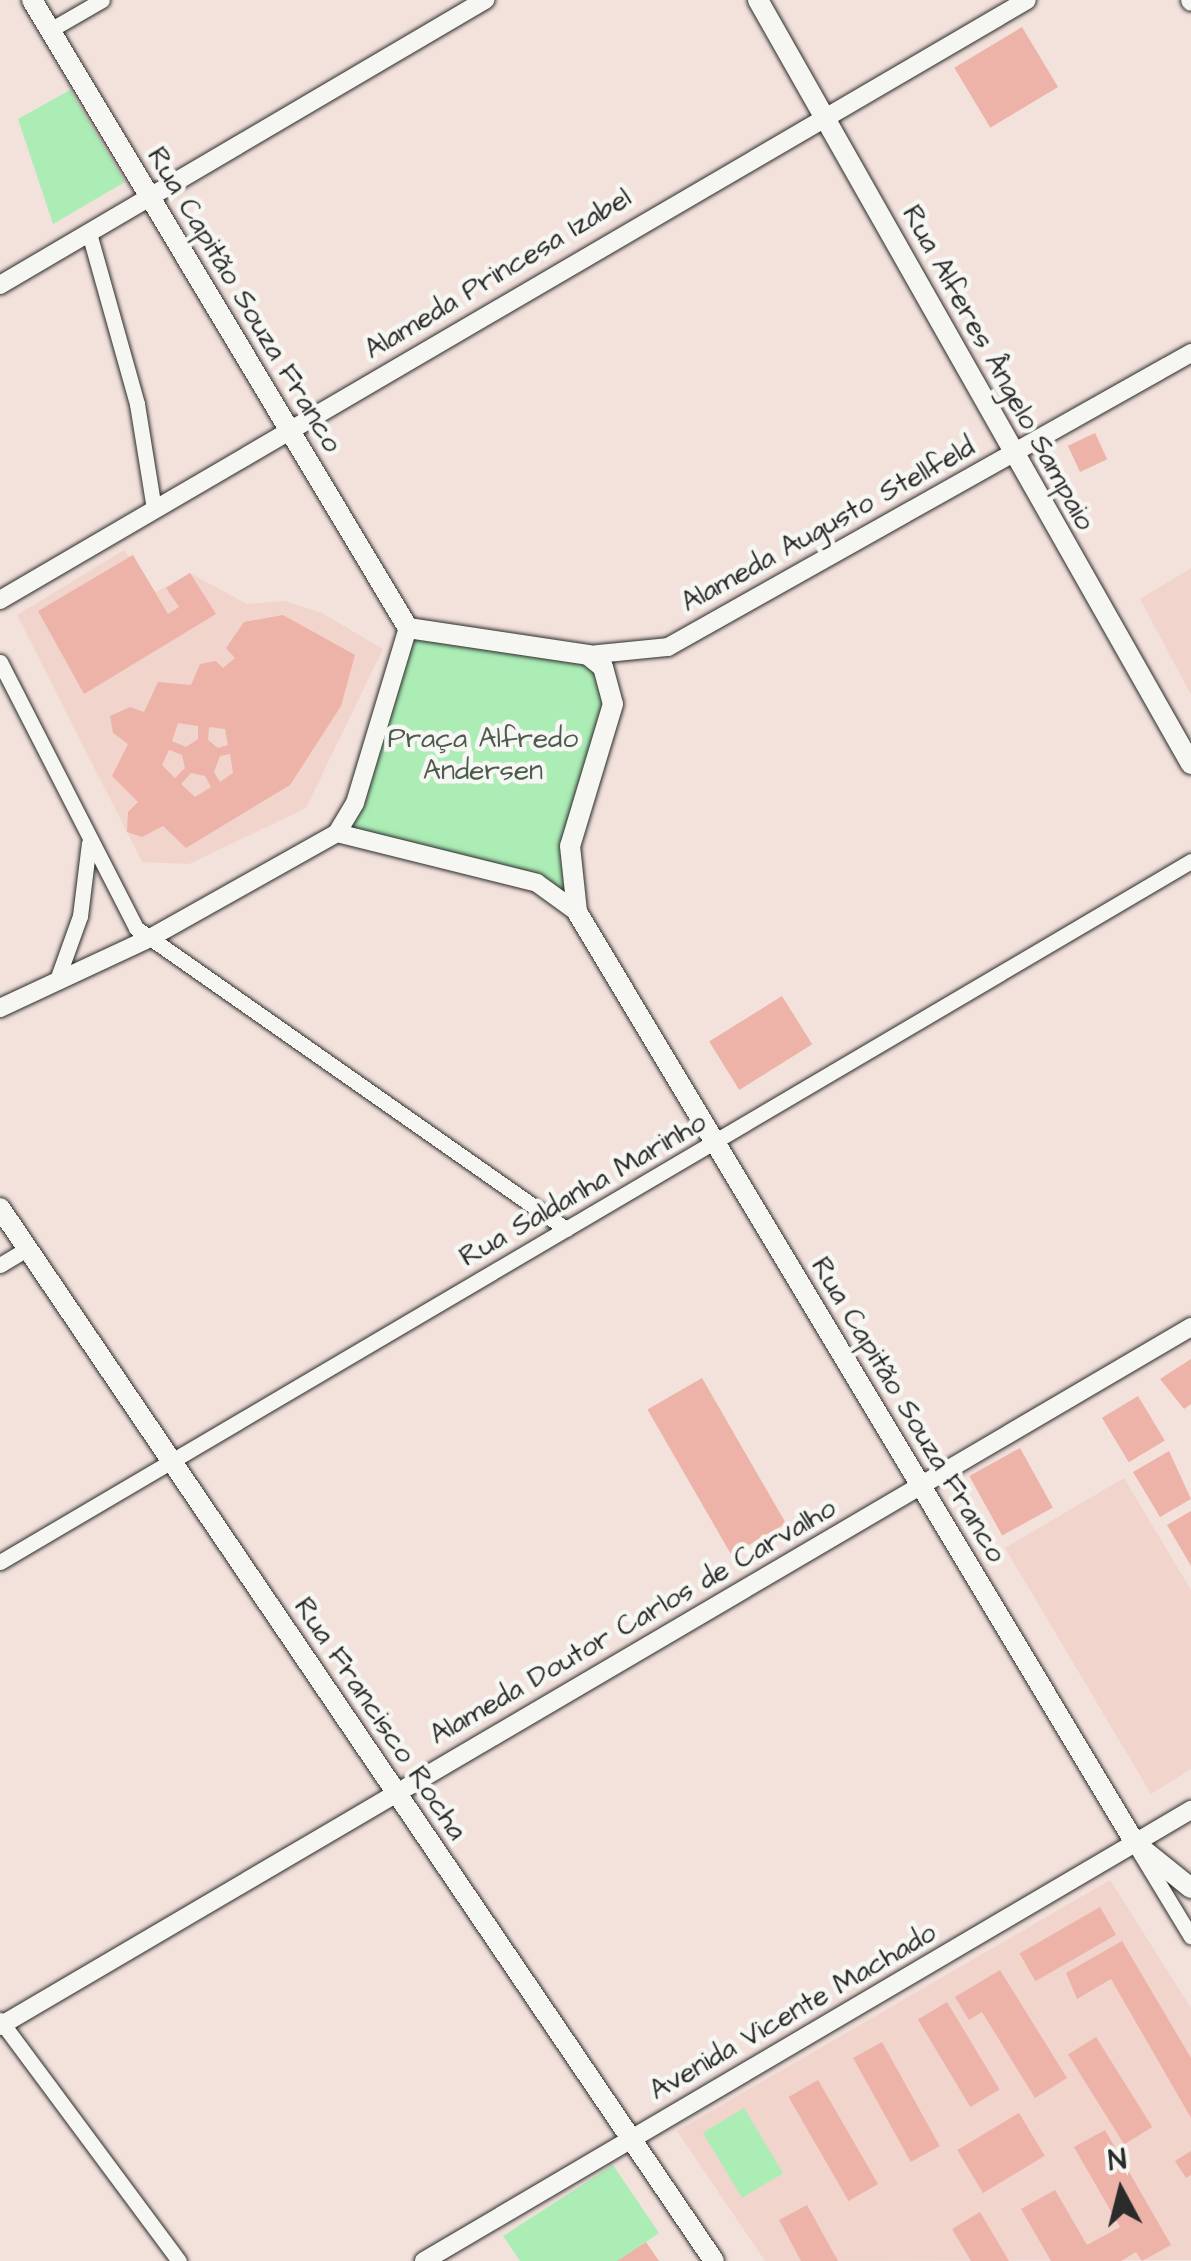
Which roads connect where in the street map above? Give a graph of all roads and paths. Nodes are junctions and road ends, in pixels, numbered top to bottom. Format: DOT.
graph roads {
  1 [pos="32,0"];
  2 [pos="102,0"];
  3 [pos="485,0"];
  4 [pos="758,0"];
  5 [pos="1027,0"];
  6 [pos="50,30"];
  7 [pos="824,114"];
  8 [pos="150,197"];
  9 [pos="89,232"];
  10 [pos="0,285"];
  11 [pos="1191,353"];
  12 [pos="289,430"];
  13 [pos="1014,452"];
  14 [pos="154,509"];
  15 [pos="0,600"];
  16 [pos="408,628"];
  17 [pos="588,655"];
  18 [pos="0,662"];
  19 [pos="1191,764"];
  20 [pos="337,833"];
  21 [pos="88,843"];
  22 [pos="1191,861"];
  23 [pos="578,912"];
  24 [pos="150,938"];
  25 [pos="58,977"];
  26 [pos="0,1008"];
  27 [pos="715,1142"];
  28 [pos="0,1208"];
  29 [pos="566,1229"];
  30 [pos="27,1249"];
  31 [pos="0,1265"];
  32 [pos="1191,1327"];
  33 [pos="172,1461"];
  34 [pos="921,1486"];
  35 [pos="0,1562"];
  36 [pos="397,1793"];
  37 [pos="1191,1810"];
  38 [pos="1135,1843"];
  39 [pos="1191,1888"];
  40 [pos="1191,1937"];
  41 [pos="1,2024"];
  42 [pos="632,2139"];
  43 [pos="179,2261"];
  44 [pos="424,2261"];
  45 [pos="714,2261"];
  1 -- 6 [label="main road, Rua Capitão Souza Franco"];
  2 -- 6 [label="street"];
  3 -- 8 [label="street"];
  4 -- 7 [label="main road, Rua Alferes Ângelo Sampaio"];
  5 -- 7 [label="street, Alameda Princesa Izabel"];
  6 -- 8 [label="main road, Rua Capitão Souza Franco"];
  7 -- 12 [label="street, Alameda Princesa Izabel"];
  7 -- 13 [label="main road, Rua Alferes Ângelo Sampaio"];
  8 -- 9 [label="street"];
  8 -- 12 [label="main road, Rua Capitão Souza Franco"];
  9 -- 10 [label="street"];
  9 -- 14 [label="street"];
  11 -- 13 [label="street, Alameda Augusto Stellfeld"];
  12 -- 14 [label="street, Alameda Princesa Izabel"];
  12 -- 16 [label="main road, Rua Capitão Souza Franco"];
  13 -- 17 [label="street, Alameda Augusto Stellfeld"];
  13 -- 19 [label="main road, Rua Alferes Ângelo Sampaio"];
  14 -- 15 [label="street, Alameda Princesa Izabel"];
  16 -- 17 [label="main road"];
  16 -- 20 [label="street"];
  17 -- 23 [label="main road"];
  18 -- 21 [label="street"];
  20 -- 23 [label="street"];
  20 -- 24 [label="street"];
  21 -- 24 [label="street"];
  21 -- 25 [label="street"];
  22 -- 27 [label="street, Rua Saldanha Marinho"];
  23 -- 27 [label="main road, Rua Capitão Souza Franco"];
  24 -- 25 [label="street"];
  24 -- 29 [label="street"];
  25 -- 26 [label="street"];
  27 -- 29 [label="street, Rua Saldanha Marinho"];
  27 -- 34 [label="main road, Rua Capitão Souza Franco"];
  28 -- 30 [label="main road, Rua Francisco Rocha"];
  29 -- 33 [label="street, Rua Saldanha Marinho"];
  30 -- 31 [label="street"];
  30 -- 33 [label="main road, Rua Francisco Rocha"];
  32 -- 34 [label="street, Alameda Doutor Carlos de Carvalho"];
  33 -- 35 [label="street, Rua Saldanha Marinho"];
  33 -- 36 [label="main road, Rua Francisco Rocha"];
  34 -- 36 [label="street, Alameda Doutor Carlos de Carvalho"];
  34 -- 38 [label="main road, Rua Capitão Souza Franco"];
  36 -- 41 [label="street, Alameda Doutor Carlos de Carvalho"];
  36 -- 42 [label="main road, Rua Francisco Rocha"];
  37 -- 38 [label="street, Avenida Vicente Machado"];
  38 -- 39 [label="main road"];
  38 -- 40 [label="street, Rua Capitão Souza Franco"];
  38 -- 42 [label="street, Avenida Vicente Machado"];
  41 -- 43 [label="street"];
  42 -- 44 [label="street, Avenida Vicente Machado"];
  42 -- 45 [label="main road, Rua Francisco Rocha"];
}
